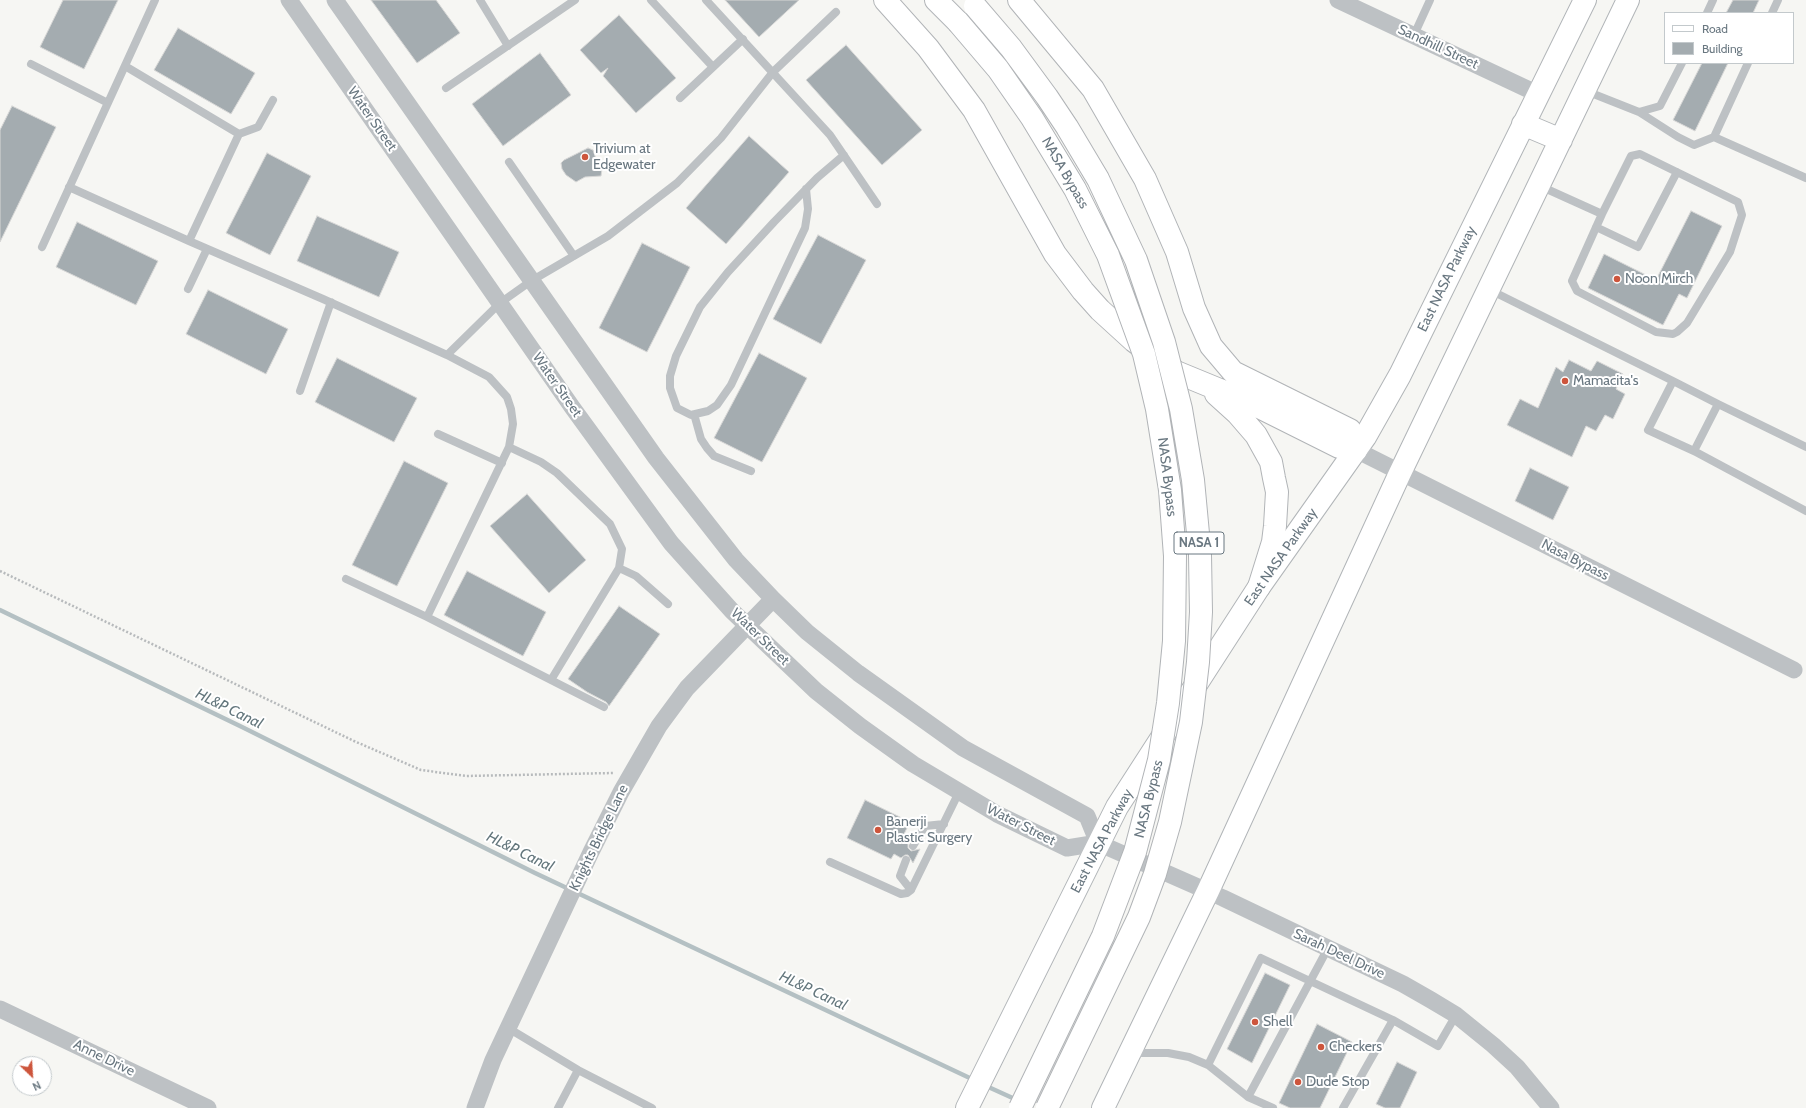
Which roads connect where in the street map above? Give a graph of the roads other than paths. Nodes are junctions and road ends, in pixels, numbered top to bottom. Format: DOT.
graph roads {
  1 [pos="155,0"];
  2 [pos="288,0"];
  3 [pos="335,0"];
  4 [pos="480,0"];
  5 [pos="575,0"];
  6 [pos="651,0"];
  7 [pos="706,0"];
  8 [pos="885,0"];
  9 [pos="936,0"];
  10 [pos="1019,0"];
  11 [pos="1338,0"];
  12 [pos="1430,0"];
  13 [pos="1584,0"];
  14 [pos="1628,0"];
  15 [pos="1714,0"];
  16 [pos="1778,0"];
  17 [pos="972,3"];
  18 [pos="836,12"];
  19 [pos="1708,12"];
  20 [pos="1772,12"];
  21 [pos="1414,35"];
  22 [pos="743,39"];
  23 [pos="508,46"];
  24 [pos="31,64"];
  25 [pos="1681,64"];
  26 [pos="1748,64"];
  27 [pos="125,66"];
  28 [pos="713,67"];
  29 [pos="774,72"];
  30 [pos="446,88"];
  31 [pos="1585,90"];
  32 [pos="1538,94"];
  33 [pos="680,98"];
  34 [pos="273,100"];
  35 [pos="108,103"];
  36 [pos="1639,112"];
  37 [pos="1523,124"];
  38 [pos="239,134"];
  39 [pos="1714,137"];
  40 [pos="1561,140"];
  41 [pos="844,155"];
  42 [pos="509,162"];
  43 [pos="1677,172"];
  44 [pos="1806,178"];
  45 [pos="1539,186"];
  46 [pos="69,187"];
  47 [pos="806,189"];
  48 [pos="877,204"];
  49 [pos="1602,214"];
  50 [pos="1596,227"];
  51 [pos="189,241"];
  52 [pos="42,247"];
  53 [pos="207,249"];
  54 [pos="574,256"];
  55 [pos="531,281"];
  56 [pos="188,289"];
  57 [pos="1489,290"];
  58 [pos="331,302"];
  59 [pos="500,303"];
  60 [pos="447,355"];
  61 [pos="1673,381"];
  62 [pos="1204,384"];
  63 [pos="300,391"];
  64 [pos="1718,404"];
  65 [pos="694,414"];
  66 [pos="438,434"];
  67 [pos="1806,446"];
  68 [pos="510,447"];
  69 [pos="1356,450"];
  70 [pos="1694,451"];
  71 [pos="502,463"];
  72 [pos="751,471"];
  73 [pos="1400,473"];
  74 [pos="1806,511"];
  75 [pos="619,568"];
  76 [pos="346,579"];
  77 [pos="1259,587"];
  78 [pos="773,599"];
  79 [pos="668,604"];
  80 [pos="427,617"];
  81 [pos="747,626"];
  82 [pos="1794,670"];
  83 [pos="551,680"];
  84 [pos="604,707"];
  85 [pos="959,792"];
  86 [pos="944,824"];
  87 [pos="1098,843"];
  88 [pos="913,846"];
  89 [pos="906,860"];
  90 [pos="830,862"];
  91 [pos="911,890"];
  92 [pos="1208,891"];
  93 [pos="1328,948"];
  94 [pos="1310,980"];
  95 [pos="0,1008"];
  96 [pos="1456,1015"];
  97 [pos="1393,1020"];
  98 [pos="508,1028"];
  99 [pos="1130,1054"];
  100 [pos="1208,1065"];
  101 [pos="578,1070"];
  102 [pos="1248,1097"];
  103 [pos="648,1107"];
  104 [pos="208,1108"];
  105 [pos="475,1108"];
  106 [pos="558,1108"];
  107 [pos="967,1108"];
  108 [pos="1020,1108"];
  109 [pos="1047,1108"];
  110 [pos="1103,1108"];
  111 [pos="1273,1108"];
  112 [pos="1343,1108"];
  113 [pos="1551,1108"];
  1 -- 27 [label="lane"];
  2 -- 59 [label="street, Water Street"];
  3 -- 55 [label="street"];
  4 -- 23 [label="lane"];
  5 -- 23 [label="lane"];
  6 -- 28 [label="lane"];
  7 -- 22 [label="lane"];
  8 -- 62 [label="main road"];
  9 -- 108 [label="main road, NASA Bypass / NASA 1, bridge"];
  10 -- 69 [label="main road"];
  11 -- 21 [label="street, Sandhill Street"];
  12 -- 21 [label="lane"];
  13 -- 32 [label="main road, East NASA Parkway"];
  14 -- 31 [label="main road"];
  15 -- 19 [label="lane"];
  16 -- 20 [label="lane"];
  17 -- 109 [label="main road, NASA Bypass / NASA 1, bridge"];
  18 -- 29 [label="lane"];
  21 -- 32 [label="street, Sandhill Street"];
  22 -- 28 [label="lane"];
  22 -- 29 [label="lane"];
  23 -- 30 [label="lane"];
  24 -- 35 [label="lane"];
  25 -- 36 [label="lane"];
  26 -- 39 [label="lane"];
  27 -- 35 [label="lane"];
  27 -- 38 [label="lane"];
  28 -- 33 [label="lane"];
  29 -- 41 [label="lane"];
  29 -- 54 [label="lane"];
  31 -- 36 [label="lane"];
  31 -- 40 [label="main road"];
  32 -- 37 [label="main road, East NASA Parkway"];
  34 -- 38 [label="lane"];
  35 -- 46 [label="lane"];
  36 -- 39 [label="lane"];
  37 -- 40 [label="main road"];
  37 -- 69 [label="main road, East NASA Parkway"];
  38 -- 51 [label="lane"];
  39 -- 44 [label="lane"];
  40 -- 45 [label="main road"];
  41 -- 47 [label="lane"];
  41 -- 48 [label="lane"];
  42 -- 54 [label="lane"];
  43 -- 49 [label="lane"];
  43 -- 50 [label="lane"];
  43 -- 50 [label="lane"];
  45 -- 49 [label="lane"];
  45 -- 57 [label="main road"];
  46 -- 51 [label="lane"];
  46 -- 52 [label="lane"];
  47 -- 65 [label="lane"];
  47 -- 65 [label="lane"];
  49 -- 50 [label="lane"];
  51 -- 53 [label="lane"];
  53 -- 56 [label="lane"];
  53 -- 58 [label="lane"];
  54 -- 55 [label="lane"];
  55 -- 59 [label="lane"];
  55 -- 78 [label="street"];
  57 -- 61 [label="lane"];
  57 -- 73 [label="main road"];
  58 -- 60 [label="lane"];
  58 -- 63 [label="lane"];
  59 -- 60 [label="lane"];
  59 -- 81 [label="street, Water Street"];
  60 -- 68 [label="lane"];
  61 -- 64 [label="lane"];
  61 -- 70 [label="lane"];
  62 -- 69 [label="main road"];
  62 -- 77 [label="main road"];
  64 -- 67 [label="lane"];
  64 -- 70 [label="lane"];
  65 -- 72 [label="lane"];
  66 -- 71 [label="lane"];
  68 -- 71 [label="lane"];
  68 -- 75 [label="lane"];
  69 -- 73 [label="street, Nasa Bypass"];
  69 -- 77 [label="main road, East NASA Parkway"];
  70 -- 74 [label="lane"];
  71 -- 80 [label="lane"];
  73 -- 82 [label="street, Nasa Bypass"];
  73 -- 92 [label="main road"];
  75 -- 79 [label="lane"];
  75 -- 83 [label="lane"];
  76 -- 80 [label="lane"];
  77 -- 87 [label="main road, East NASA Parkway"];
  78 -- 81 [label="street, Knights Bridge Lane"];
  78 -- 87 [label="street"];
  80 -- 83 [label="lane"];
  81 -- 85 [label="street, Water Street"];
  81 -- 98 [label="street, Knights Bridge Lane"];
  83 -- 84 [label="lane"];
  85 -- 86 [label="lane"];
  85 -- 87 [label="street, Water Street"];
  86 -- 88 [label="lane"];
  86 -- 91 [label="lane"];
  87 -- 92 [label="street, Sarah Deel Drive"];
  87 -- 107 [label="main road, East NASA Parkway"];
  89 -- 91 [label="lane"];
  90 -- 91 [label="lane"];
  92 -- 93 [label="street, Sarah Deel Drive"];
  92 -- 99 [label="main road"];
  93 -- 94 [label="lane"];
  93 -- 96 [label="street, Sarah Deel Drive"];
  94 -- 97 [label="lane"];
  94 -- 100 [label="lane"];
  94 -- 102 [label="lane"];
  95 -- 104 [label="street, Anne Drive"];
  96 -- 97 [label="lane"];
  96 -- 113 [label="street, Sarah Deel Drive"];
  97 -- 112 [label="lane"];
  98 -- 101 [label="lane"];
  98 -- 105 [label="street, Knights Bridge Lane"];
  99 -- 100 [label="lane"];
  99 -- 110 [label="main road"];
  100 -- 102 [label="lane"];
  101 -- 103 [label="lane"];
  101 -- 106 [label="lane"];
  102 -- 111 [label="lane"];
}
